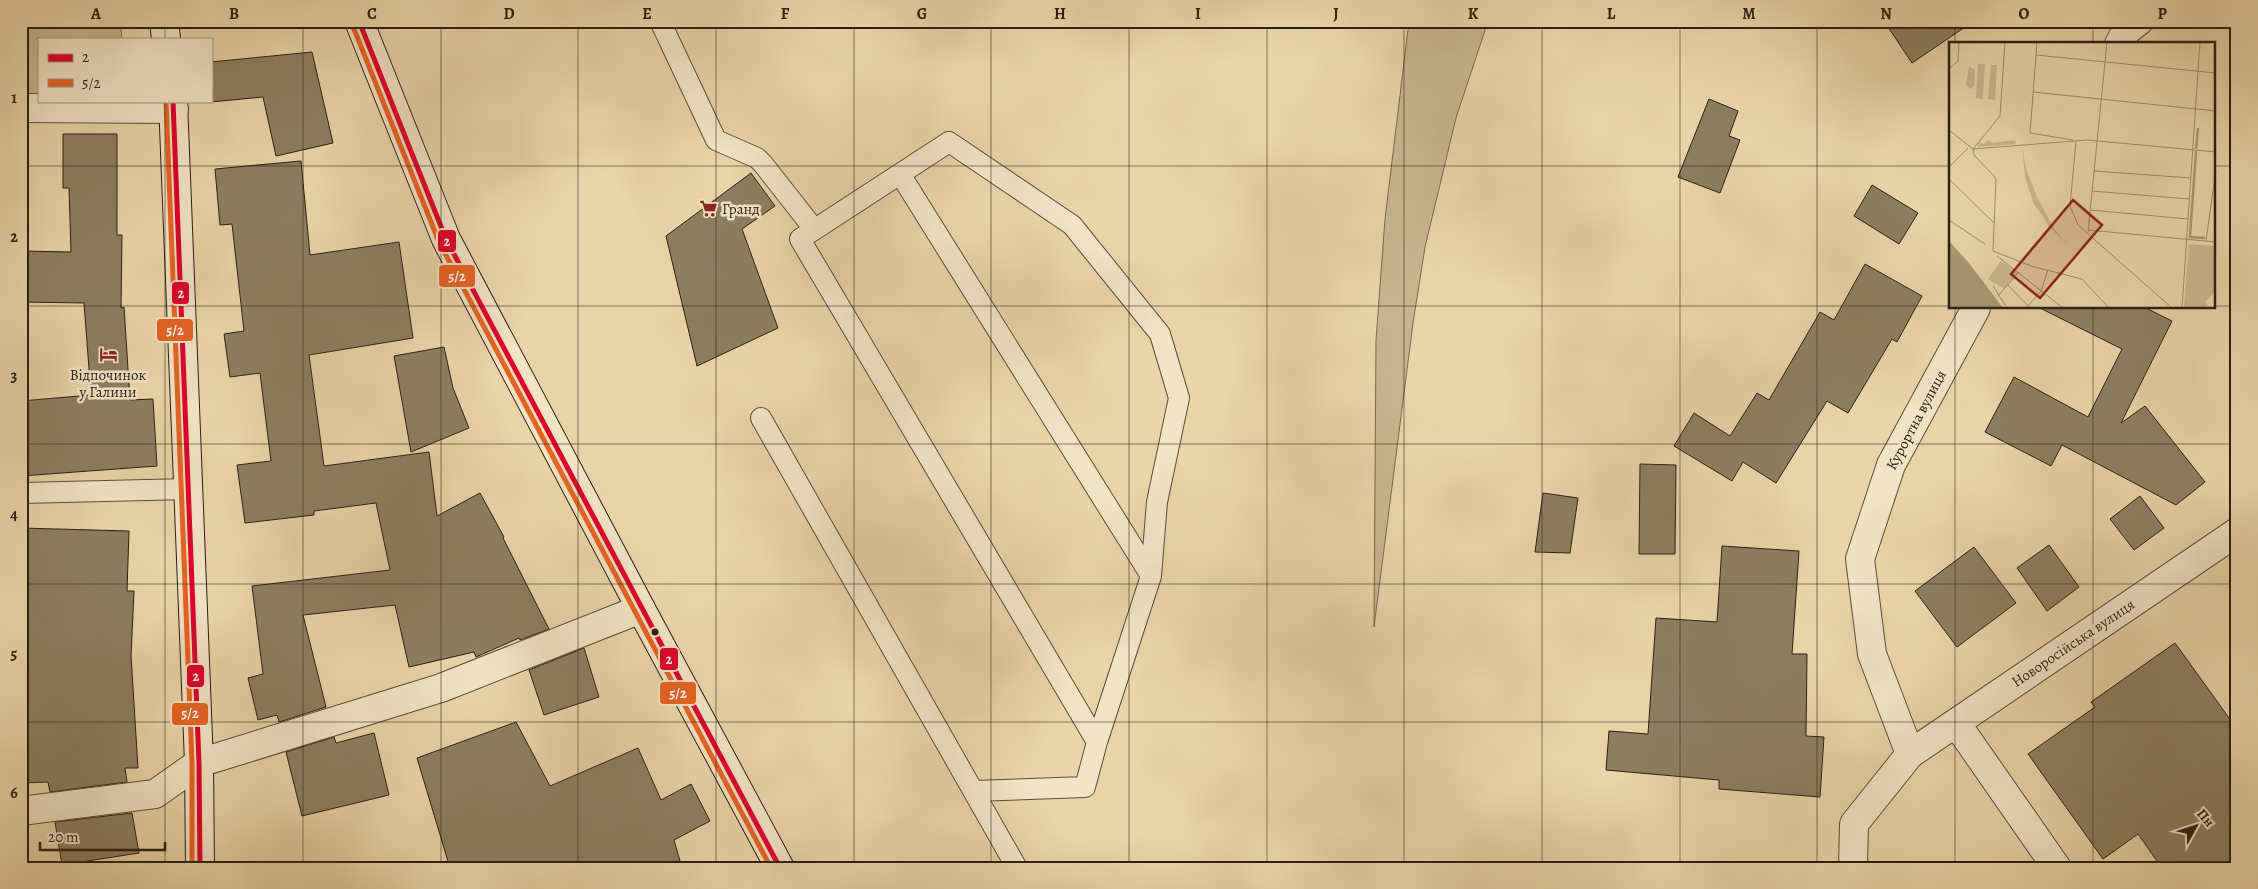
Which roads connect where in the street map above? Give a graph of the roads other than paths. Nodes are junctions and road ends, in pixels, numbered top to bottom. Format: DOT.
graph roads {
  1 [pos="164,21"];
  2 [pos="358,21"];
  3 [pos="660,21"];
  4 [pos="2139,21"];
  5 [pos="166,38"];
  6 [pos="2119,42"];
  7 [pos="173,105"];
  8 [pos="21,108"];
  9 [pos="900,174"];
  10 [pos="814,229"];
  11 [pos="1975,309"];
  12 [pos="761,418"];
  13 [pos="189,489"];
  14 [pos="21,493"];
  15 [pos="2237,532"];
  16 [pos="1151,576"];
  17 [pos="641,609"];
  18 [pos="1956,723"];
  19 [pos="1097,742"];
  20 [pos="1910,754"];
  21 [pos="200,763"];
  22 [pos="974,791"];
  23 [pos="21,811"];
  24 [pos="200,868"];
  25 [pos="780,868"];
  26 [pos="1017,868"];
  27 [pos="1853,868"];
  28 [pos="2057,868"];
  1 -- 5 [label="street"];
  2 -- 17 [label="street"];
  3 -- 10 [label="lane"];
  4 -- 6 [label="street"];
  7 -- 8 [label="street"];
  7 -- 13 [label="street"];
  9 -- 10 [label="lane"];
  9 -- 16 [label="lane"];
  9 -- 16 [label="lane"];
  10 -- 19 [label="lane"];
  11 -- 20 [label="street, Курортна вулиця"];
  12 -- 22 [label="lane"];
  13 -- 14 [label="lane"];
  13 -- 21 [label="street"];
  15 -- 18 [label="street, Новоросійська вулиця"];
  16 -- 19 [label="lane"];
  17 -- 21 [label="street"];
  17 -- 25 [label="street"];
  18 -- 20 [label="street, Новоросійська вулиця"];
  18 -- 28 [label="street"];
  19 -- 22 [label="lane"];
  20 -- 27 [label="street"];
  21 -- 23 [label="street"];
  21 -- 24 [label="street"];
  22 -- 26 [label="lane"];
}
